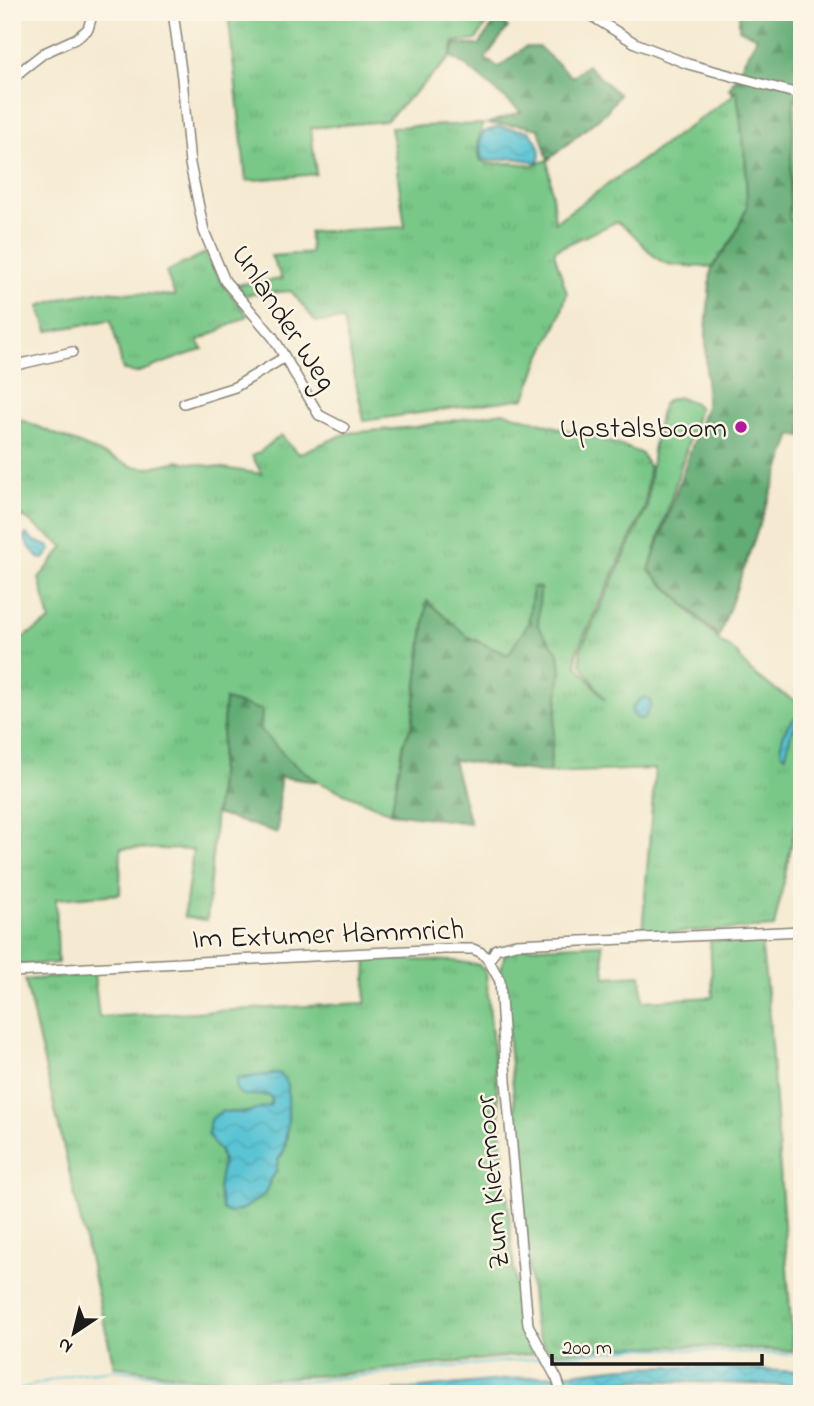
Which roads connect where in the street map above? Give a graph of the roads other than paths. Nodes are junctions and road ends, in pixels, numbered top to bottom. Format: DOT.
graph roads {
  1 [pos="93,12"];
  2 [pos="173,12"];
  3 [pos="586,12"];
  4 [pos="12,80"];
  5 [pos="802,95"];
  6 [pos="72,352"];
  7 [pos="285,357"];
  8 [pos="12,366"];
  9 [pos="184,403"];
  10 [pos="344,428"];
  11 [pos="802,931"];
  12 [pos="489,961"];
  13 [pos="12,972"];
  14 [pos="562,1394"];
  1 -- 4 [label="street"];
  2 -- 7 [label="street, Unlander Weg"];
  3 -- 5 [label="street"];
  6 -- 8 [label="street"];
  7 -- 9 [label="street"];
  7 -- 10 [label="street, Unlander Weg"];
  11 -- 12 [label="street, Im Extumer Hammrich"];
  12 -- 13 [label="street, Im Extumer Hammrich"];
  12 -- 14 [label="street, Zum Kiefmoor"];
}
